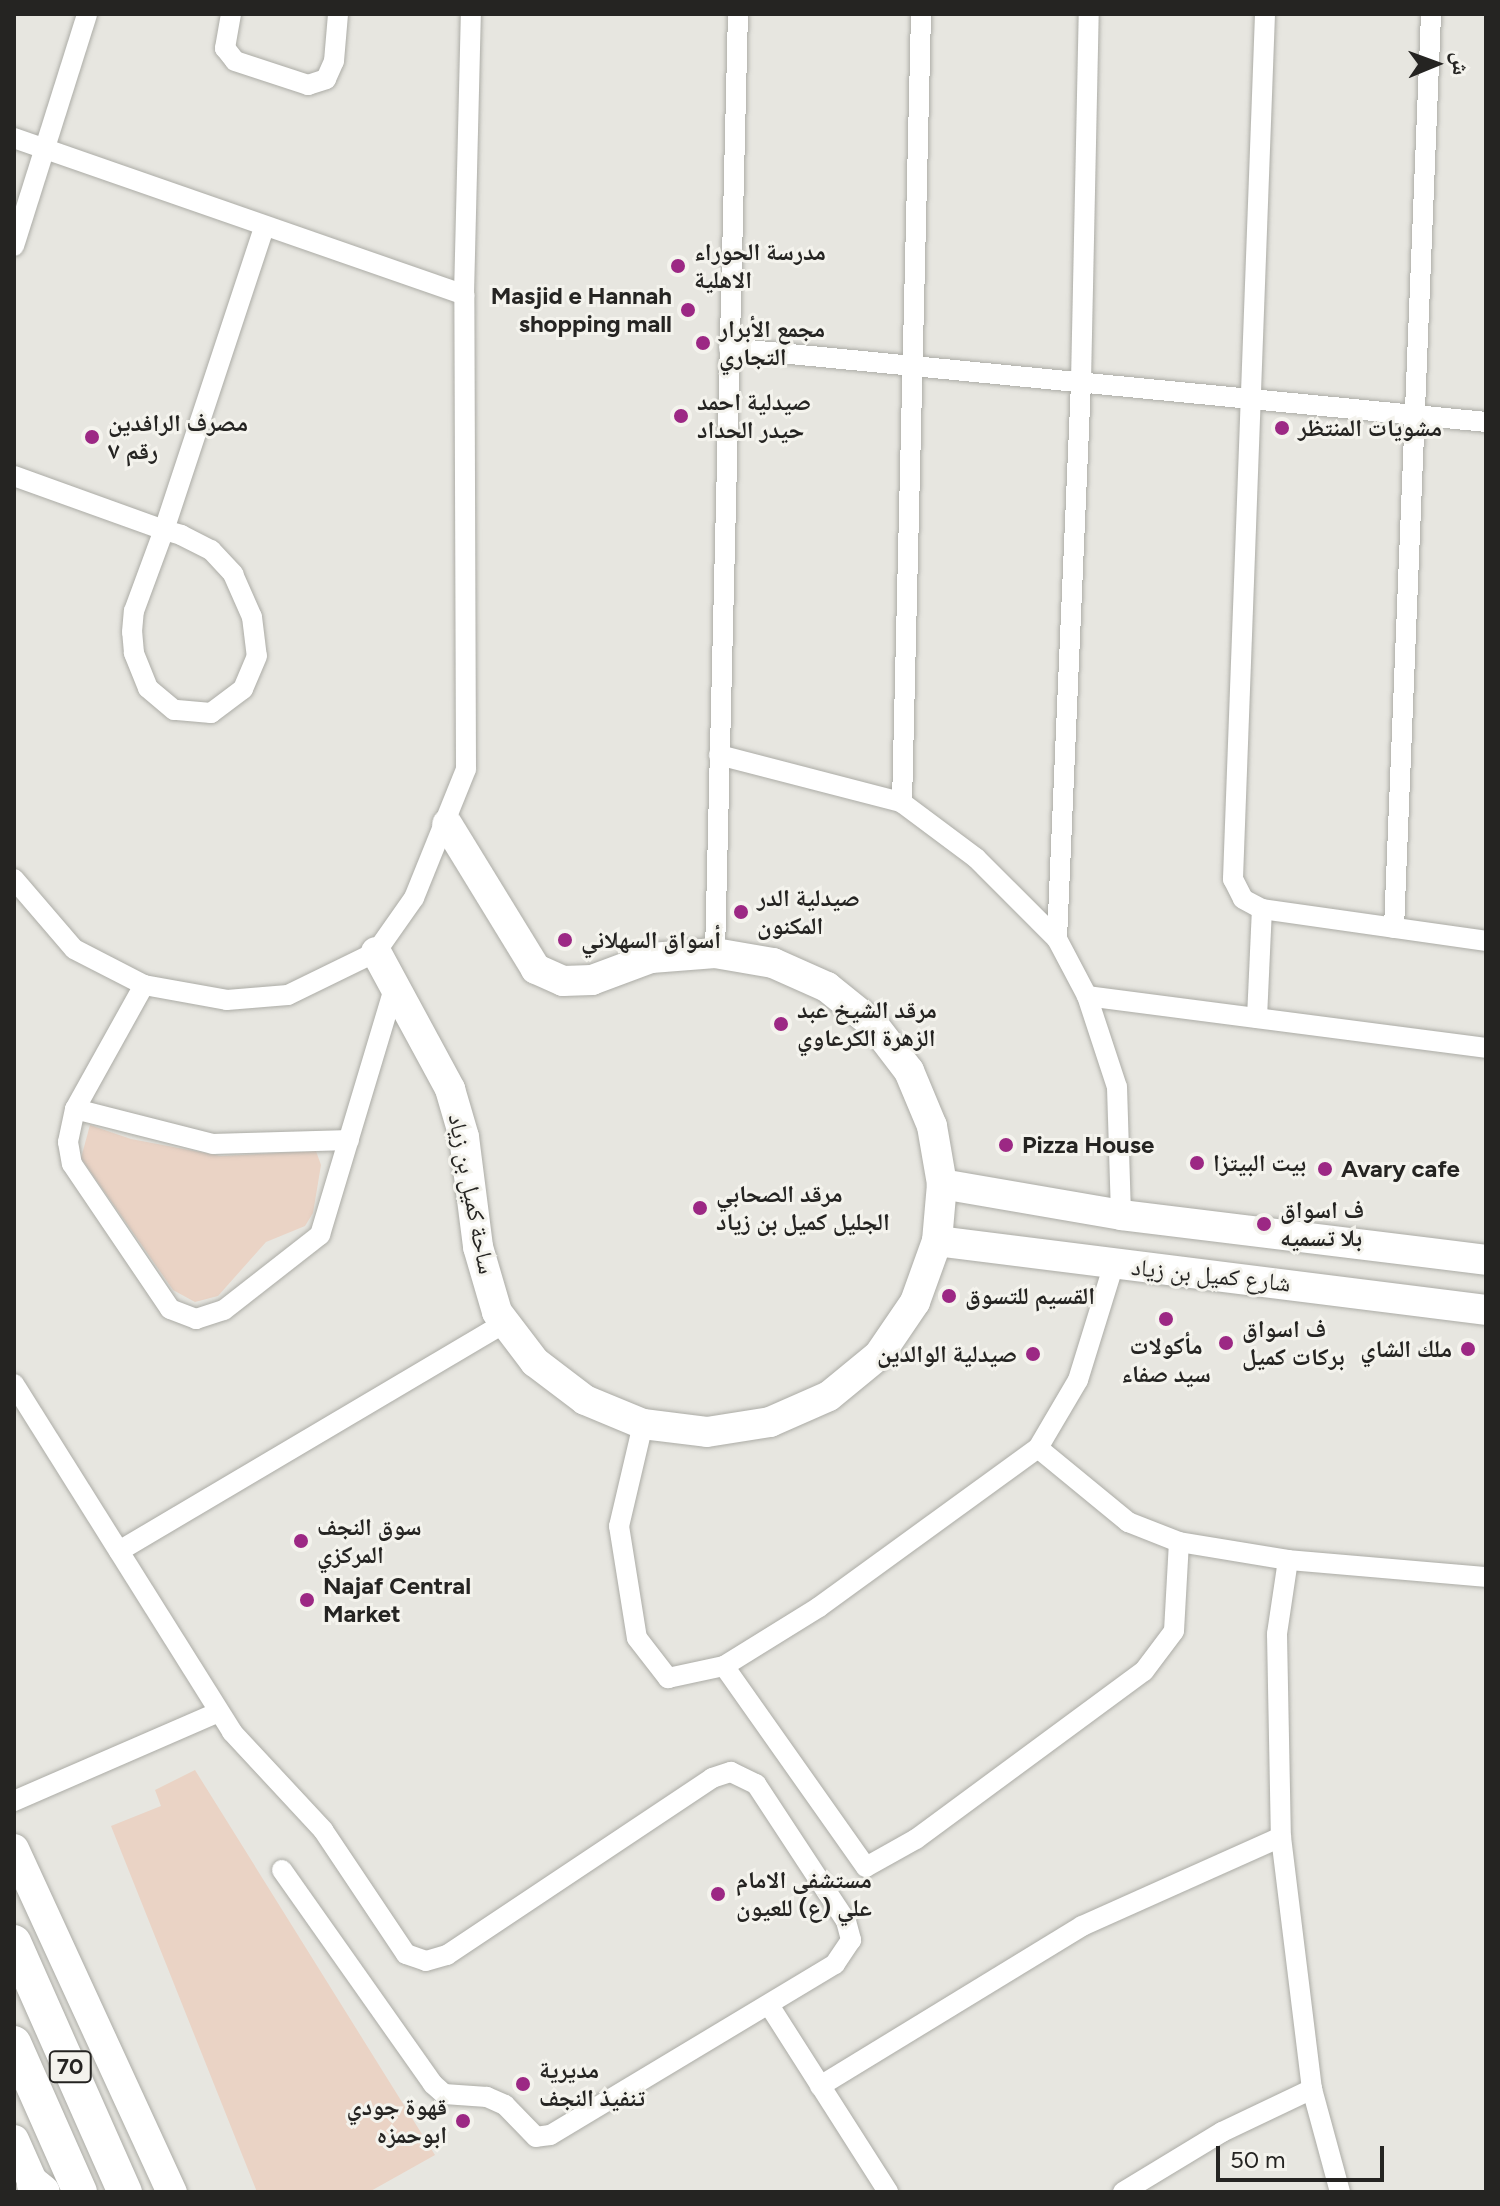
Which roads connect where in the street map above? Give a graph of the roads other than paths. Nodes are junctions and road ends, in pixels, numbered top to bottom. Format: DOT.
graph roads {
  1 [pos="87,14"];
  2 [pos="231,14"];
  3 [pos="338,14"];
  4 [pos="471,14"];
  5 [pos="738,14"];
  6 [pos="921,14"];
  7 [pos="1089,14"];
  8 [pos="1265,14"];
  9 [pos="1431,14"];
  10 [pos="14,138"];
  11 [pos="46,149"];
  12 [pos="264,227"];
  13 [pos="14,246"];
  14 [pos="464,295"];
  15 [pos="729,348"];
  16 [pos="915,366"];
  17 [pos="1081,382"];
  18 [pos="1253,399"];
  19 [pos="1414,415"];
  20 [pos="1486,422"];
  21 [pos="14,476"];
  22 [pos="164,530"];
  23 [pos="719,755"];
  24 [pos="902,803"];
  25 [pos="447,824"];
  26 [pos="14,879"];
  27 [pos="1262,909"];
  28 [pos="1394,928"];
  29 [pos="1057,939"];
  30 [pos="1486,941"];
  31 [pos="376,952"];
  32 [pos="715,953"];
  33 [pos="144,985"];
  34 [pos="395,985"];
  35 [pos="1087,996"];
  36 [pos="1257,1018"];
  37 [pos="1486,1048"];
  38 [pos="75,1109"];
  39 [pos="349,1140"];
  40 [pos="942,1184"];
  41 [pos="1121,1215"];
  42 [pos="937,1241"];
  43 [pos="1361,1244"];
  44 [pos="1444,1255"];
  45 [pos="1486,1260"];
  46 [pos="1114,1264"];
  47 [pos="1350,1291"];
  48 [pos="1431,1301"];
  49 [pos="1486,1310"];
  50 [pos="505,1323"];
  51 [pos="14,1384"];
  52 [pos="643,1424"];
  53 [pos="1038,1448"];
  54 [pos="1179,1542"];
  55 [pos="119,1551"];
  56 [pos="1288,1560"];
  57 [pos="1486,1577"];
  58 [pos="724,1666"];
  59 [pos="219,1712"];
  60 [pos="14,1801"];
  61 [pos="1281,1837"];
  62 [pos="14,1849"];
  63 [pos="282,1870"];
  64 [pos="14,1942"];
  65 [pos="769,2005"];
  66 [pos="14,2043"];
  67 [pos="820,2086"];
  68 [pos="1312,2089"];
  69 [pos="14,2140"];
  70 [pos="38,2190"];
  71 [pos="80,2192"];
  72 [pos="125,2192"];
  73 [pos="172,2192"];
  74 [pos="888,2192"];
  75 [pos="1123,2192"];
  76 [pos="1340,2192"];
  1 -- 11 [label="street"];
  2 -- 3 [label="street"];
  4 -- 14 [label="street"];
  5 -- 15 [label="street"];
  6 -- 16 [label="street"];
  7 -- 17 [label="street"];
  8 -- 18 [label="street"];
  9 -- 19 [label="street"];
  10 -- 11 [label="street"];
  11 -- 12 [label="street"];
  11 -- 13 [label="street"];
  12 -- 14 [label="street"];
  12 -- 22 [label="street"];
  14 -- 25 [label="street"];
  15 -- 16 [label="street"];
  15 -- 23 [label="street"];
  16 -- 17 [label="street"];
  16 -- 24 [label="street"];
  17 -- 18 [label="street"];
  17 -- 29 [label="street"];
  18 -- 19 [label="street"];
  18 -- 27 [label="street"];
  19 -- 20 [label="street"];
  19 -- 28 [label="street"];
  21 -- 22 [label="street"];
  22 -- 22 [label="street"];
  23 -- 24 [label="street"];
  23 -- 32 [label="street"];
  24 -- 29 [label="street"];
  25 -- 31 [label="street"];
  25 -- 32 [label="main road, ساحة كميل بن زياد"];
  26 -- 33 [label="street"];
  27 -- 28 [label="street"];
  27 -- 36 [label="street"];
  28 -- 30 [label="street"];
  29 -- 35 [label="street"];
  31 -- 33 [label="street"];
  31 -- 34 [label="main road, ساحة كميل بن زياد"];
  32 -- 40 [label="main road, ساحة كميل بن زياد"];
  33 -- 38 [label="street"];
  34 -- 39 [label="street"];
  34 -- 50 [label="main road, ساحة كميل بن زياد"];
  35 -- 36 [label="street"];
  35 -- 41 [label="street"];
  36 -- 37 [label="street"];
  38 -- 39 [label="street"];
  38 -- 39 [label="street"];
  40 -- 41 [label="main road, شارع كميل بن زياد"];
  40 -- 42 [label="main road, ساحة كميل بن زياد"];
  41 -- 43 [label="main road, شارع كميل بن زياد"];
  42 -- 46 [label="main road, شارع كميل بن زياد"];
  42 -- 52 [label="main road, ساحة كميل بن زياد"];
  43 -- 44 [label="main road, شارع كميل بن زياد"];
  43 -- 47 [label="main road"];
  44 -- 45 [label="main road, شارع كميل بن زياد"];
  44 -- 48 [label="main road"];
  46 -- 47 [label="main road, شارع كميل بن زياد"];
  46 -- 53 [label="street"];
  47 -- 48 [label="main road, شارع كميل بن زياد"];
  48 -- 49 [label="main road, شارع كميل بن زياد"];
  50 -- 52 [label="main road, ساحة كميل بن زياد"];
  50 -- 55 [label="street"];
  51 -- 55 [label="street"];
  52 -- 58 [label="street"];
  53 -- 54 [label="street"];
  53 -- 58 [label="street"];
  54 -- 56 [label="street"];
  54 -- 58 [label="street"];
  55 -- 59 [label="street"];
  56 -- 57 [label="street"];
  56 -- 61 [label="street"];
  59 -- 60 [label="street"];
  59 -- 65 [label="street"];
  61 -- 67 [label="street"];
  61 -- 68 [label="street"];
  62 -- 73 [label="main road"];
  63 -- 65 [label="street"];
  64 -- 72 [label="highway, 70"];
  65 -- 67 [label="street"];
  66 -- 71 [label="highway, 70"];
  67 -- 74 [label="street"];
  68 -- 75 [label="street"];
  68 -- 76 [label="street"];
  69 -- 70 [label="main road"];
}
